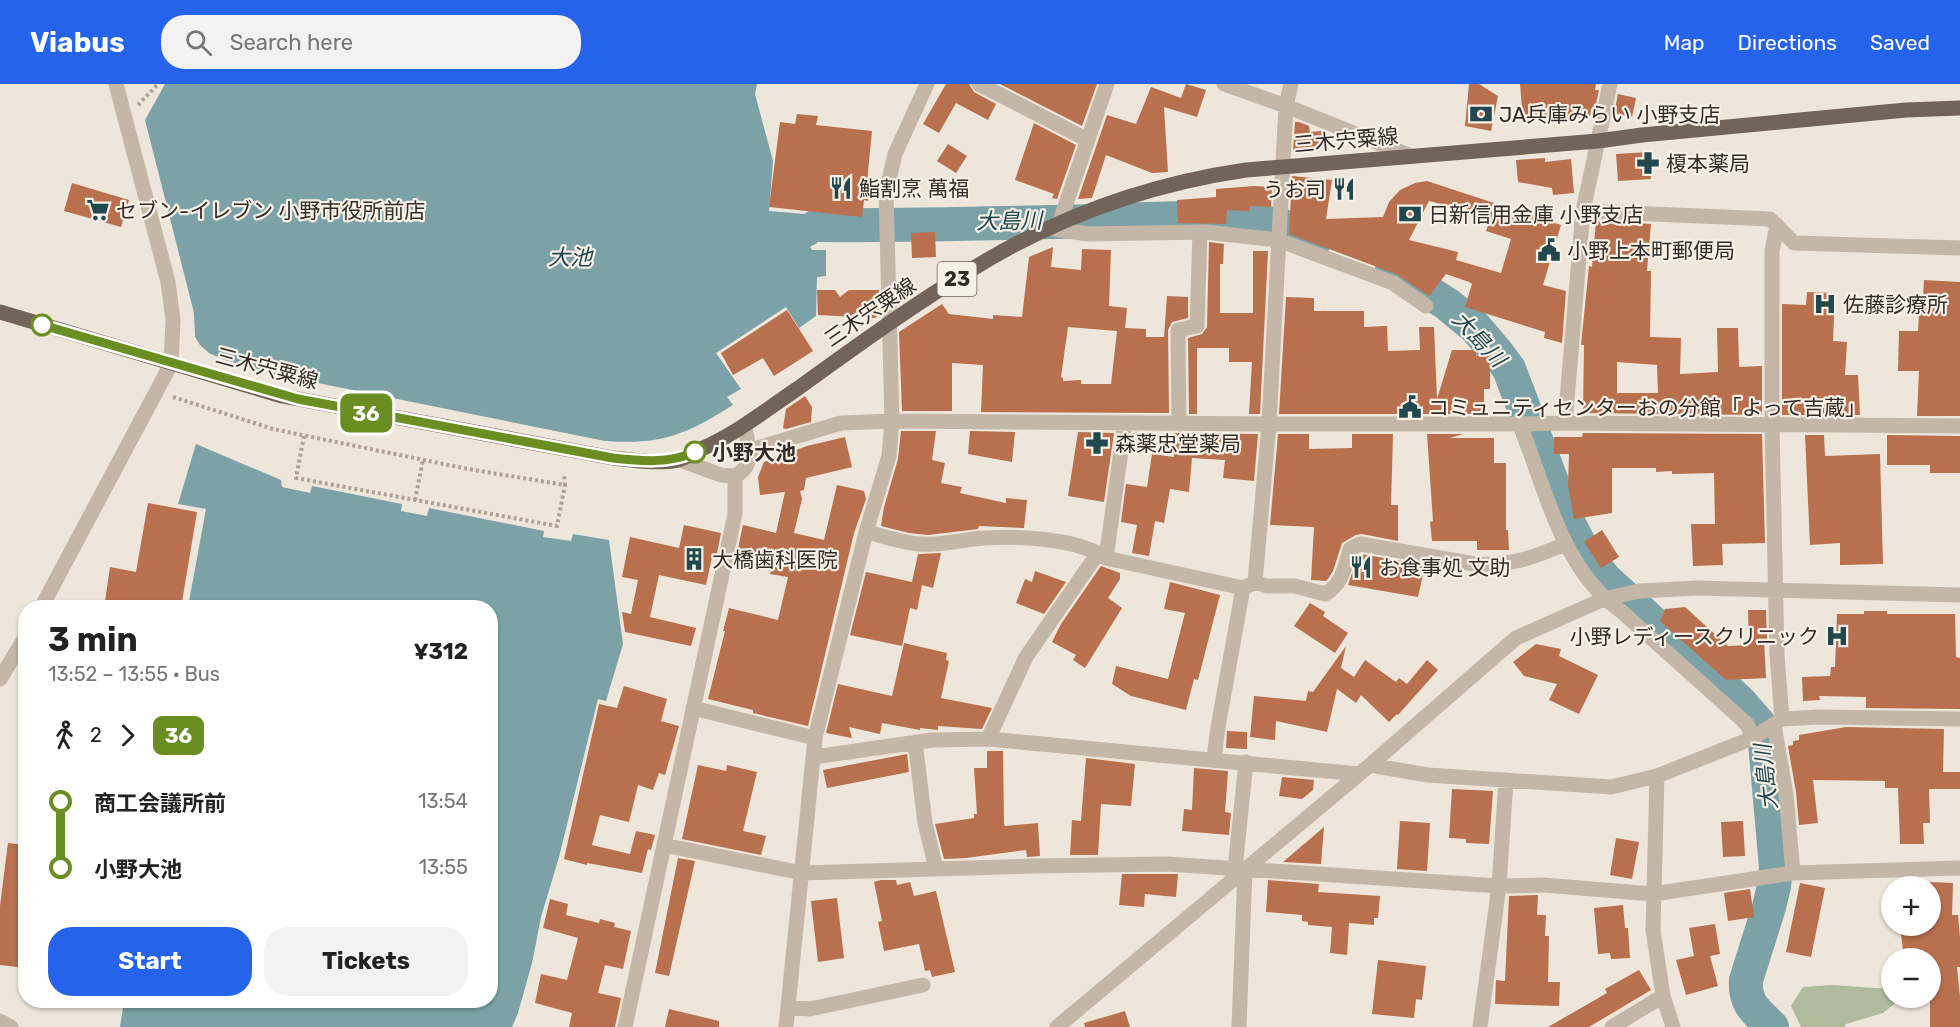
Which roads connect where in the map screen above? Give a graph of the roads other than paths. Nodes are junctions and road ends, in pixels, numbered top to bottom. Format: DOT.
graph roads {
  1 [pos="116,84"];
  2 [pos="927,84"];
  3 [pos="979,84"];
  4 [pos="1107,84"];
  5 [pos="1224,84"];
  6 [pos="1291,84"];
  7 [pos="1610,84"];
  8 [pos="1286,106"];
  9 [pos="1960,108"];
  10 [pos="1088,140"];
  11 [pos="1598,141"];
  12 [pos="1411,156"];
  13 [pos="1282,166"];
  14 [pos="1583,211"];
  15 [pos="1054,225"];
  16 [pos="1778,225"];
  17 [pos="1200,232"];
  18 [pos="1278,240"];
  19 [pos="1960,248"];
  20 [pos="1426,306"];
  21 [pos="0,312"];
  22 [pos="891,323"];
  23 [pos="171,364"];
  24 [pos="892,422"];
  25 [pos="1125,423"];
  26 [pos="1564,423"];
  27 [pos="1179,424"];
  28 [pos="1269,424"];
  29 [pos="1520,424"];
  30 [pos="1772,425"];
  31 [pos="744,426"];
  32 [pos="1960,426"];
  33 [pos="751,450"];
  34 [pos="680,459"];
  35 [pos="735,476"];
  36 [pos="866,532"];
  37 [pos="1565,544"];
  38 [pos="1102,556"];
  39 [pos="1249,585"];
  40 [pos="1777,590"];
  41 [pos="1960,595"];
  42 [pos="1604,599"];
  43 [pos="45,600"];
  44 [pos="18,649"];
  45 [pos="0,679"];
  46 [pos="693,708"];
  47 [pos="1960,719"];
  48 [pos="1775,724"];
  49 [pos="815,738"];
  50 [pos="1753,738"];
  51 [pos="988,739"];
  52 [pos="915,742"];
  53 [pos="814,757"];
  54 [pos="1214,759"];
  55 [pos="1246,762"];
  56 [pos="1364,770"];
  57 [pos="1657,776"];
  58 [pos="1506,780"];
  59 [pos="664,845"];
  60 [pos="1960,868"];
  61 [pos="936,869"];
  62 [pos="1240,869"];
  63 [pos="802,873"];
  64 [pos="1793,873"];
  65 [pos="1499,886"];
  66 [pos="1653,894"];
  67 [pos="923,984"];
  68 [pos="1663,996"];
  69 [pos="788,1007"];
  70 [pos="0,1021"];
  71 [pos="10,1027"];
  72 [pos="625,1027"];
  73 [pos="786,1027"];
  74 [pos="1057,1027"];
  75 [pos="1239,1027"];
  76 [pos="1480,1027"];
  77 [pos="1612,1027"];
  78 [pos="1673,1027"];
  1 -- 23 [label="street"];
  2 -- 22 [label="street"];
  3 -- 10 [label="street"];
  4 -- 10 [label="street"];
  5 -- 8 [label="street"];
  6 -- 8 [label="street"];
  7 -- 11 [label="street"];
  8 -- 12 [label="street"];
  8 -- 13 [label="street"];
  9 -- 11 [label="main road, 三木宍粟線 / 23"];
  10 -- 15 [label="street"];
  11 -- 12 [label="main road, 三木宍粟線 / 23"];
  11 -- 14 [label="street"];
  12 -- 13 [label="main road, 三木宍粟線 / 23"];
  13 -- 15 [label="main road, 三木宍粟線 / 23"];
  13 -- 18 [label="street"];
  14 -- 16 [label="street"];
  14 -- 26 [label="street"];
  15 -- 17 [label="street"];
  15 -- 22 [label="main road, 三木宍粟線 / 23"];
  16 -- 19 [label="street"];
  16 -- 30 [label="street"];
  17 -- 18 [label="street"];
  17 -- 27 [label="street"];
  18 -- 20 [label="street"];
  18 -- 28 [label="street"];
  21 -- 23 [label="main road, 三木宍粟線 / 23"];
  22 -- 24 [label="street"];
  22 -- 31 [label="main road, 三木宍粟線 / 23"];
  23 -- 34 [label="main road, 三木宍粟線 / 23"];
  23 -- 43 [label="street"];
  24 -- 25 [label="street"];
  24 -- 33 [label="street"];
  24 -- 36 [label="street"];
  25 -- 27 [label="street"];
  25 -- 38 [label="street"];
  26 -- 29 [label="street"];
  26 -- 30 [label="street"];
  27 -- 28 [label="street"];
  28 -- 29 [label="street"];
  28 -- 39 [label="street"];
  29 -- 37 [label="street"];
  30 -- 32 [label="street"];
  30 -- 40 [label="street"];
  31 -- 33 [label="street"];
  31 -- 34 [label="main road, 三木宍粟線 / 23"];
  33 -- 35 [label="street"];
  34 -- 35 [label="street"];
  35 -- 46 [label="street"];
  36 -- 38 [label="street"];
  36 -- 49 [label="street"];
  37 -- 39 [label="street"];
  37 -- 42 [label="street"];
  38 -- 39 [label="street"];
  38 -- 51 [label="street"];
  39 -- 54 [label="street"];
  40 -- 41 [label="street"];
  40 -- 42 [label="street"];
  40 -- 48 [label="street"];
  42 -- 50 [label="street"];
  42 -- 56 [label="street"];
  44 -- 45 [label="street"];
  46 -- 49 [label="street"];
  46 -- 59 [label="street"];
  47 -- 48 [label="street"];
  48 -- 50 [label="street"];
  48 -- 64 [label="street"];
  49 -- 53 [label="street"];
  50 -- 57 [label="street"];
  51 -- 52 [label="street"];
  51 -- 54 [label="street"];
  52 -- 53 [label="street"];
  52 -- 61 [label="street"];
  53 -- 63 [label="street"];
  54 -- 55 [label="street"];
  55 -- 56 [label="street"];
  55 -- 62 [label="street"];
  56 -- 58 [label="street"];
  56 -- 62 [label="street"];
  57 -- 58 [label="street"];
  57 -- 66 [label="street"];
  58 -- 65 [label="street"];
  59 -- 63 [label="street"];
  59 -- 72 [label="street"];
  60 -- 64 [label="street"];
  61 -- 62 [label="street"];
  61 -- 63 [label="street"];
  62 -- 65 [label="street"];
  62 -- 74 [label="street"];
  62 -- 75 [label="street"];
  63 -- 69 [label="street"];
  64 -- 66 [label="street"];
  65 -- 66 [label="street"];
  65 -- 76 [label="street"];
  66 -- 68 [label="street"];
  67 -- 69 [label="street"];
  68 -- 77 [label="street"];
  68 -- 78 [label="street"];
  69 -- 73 [label="street"];
  70 -- 71 [label="street"];
}
